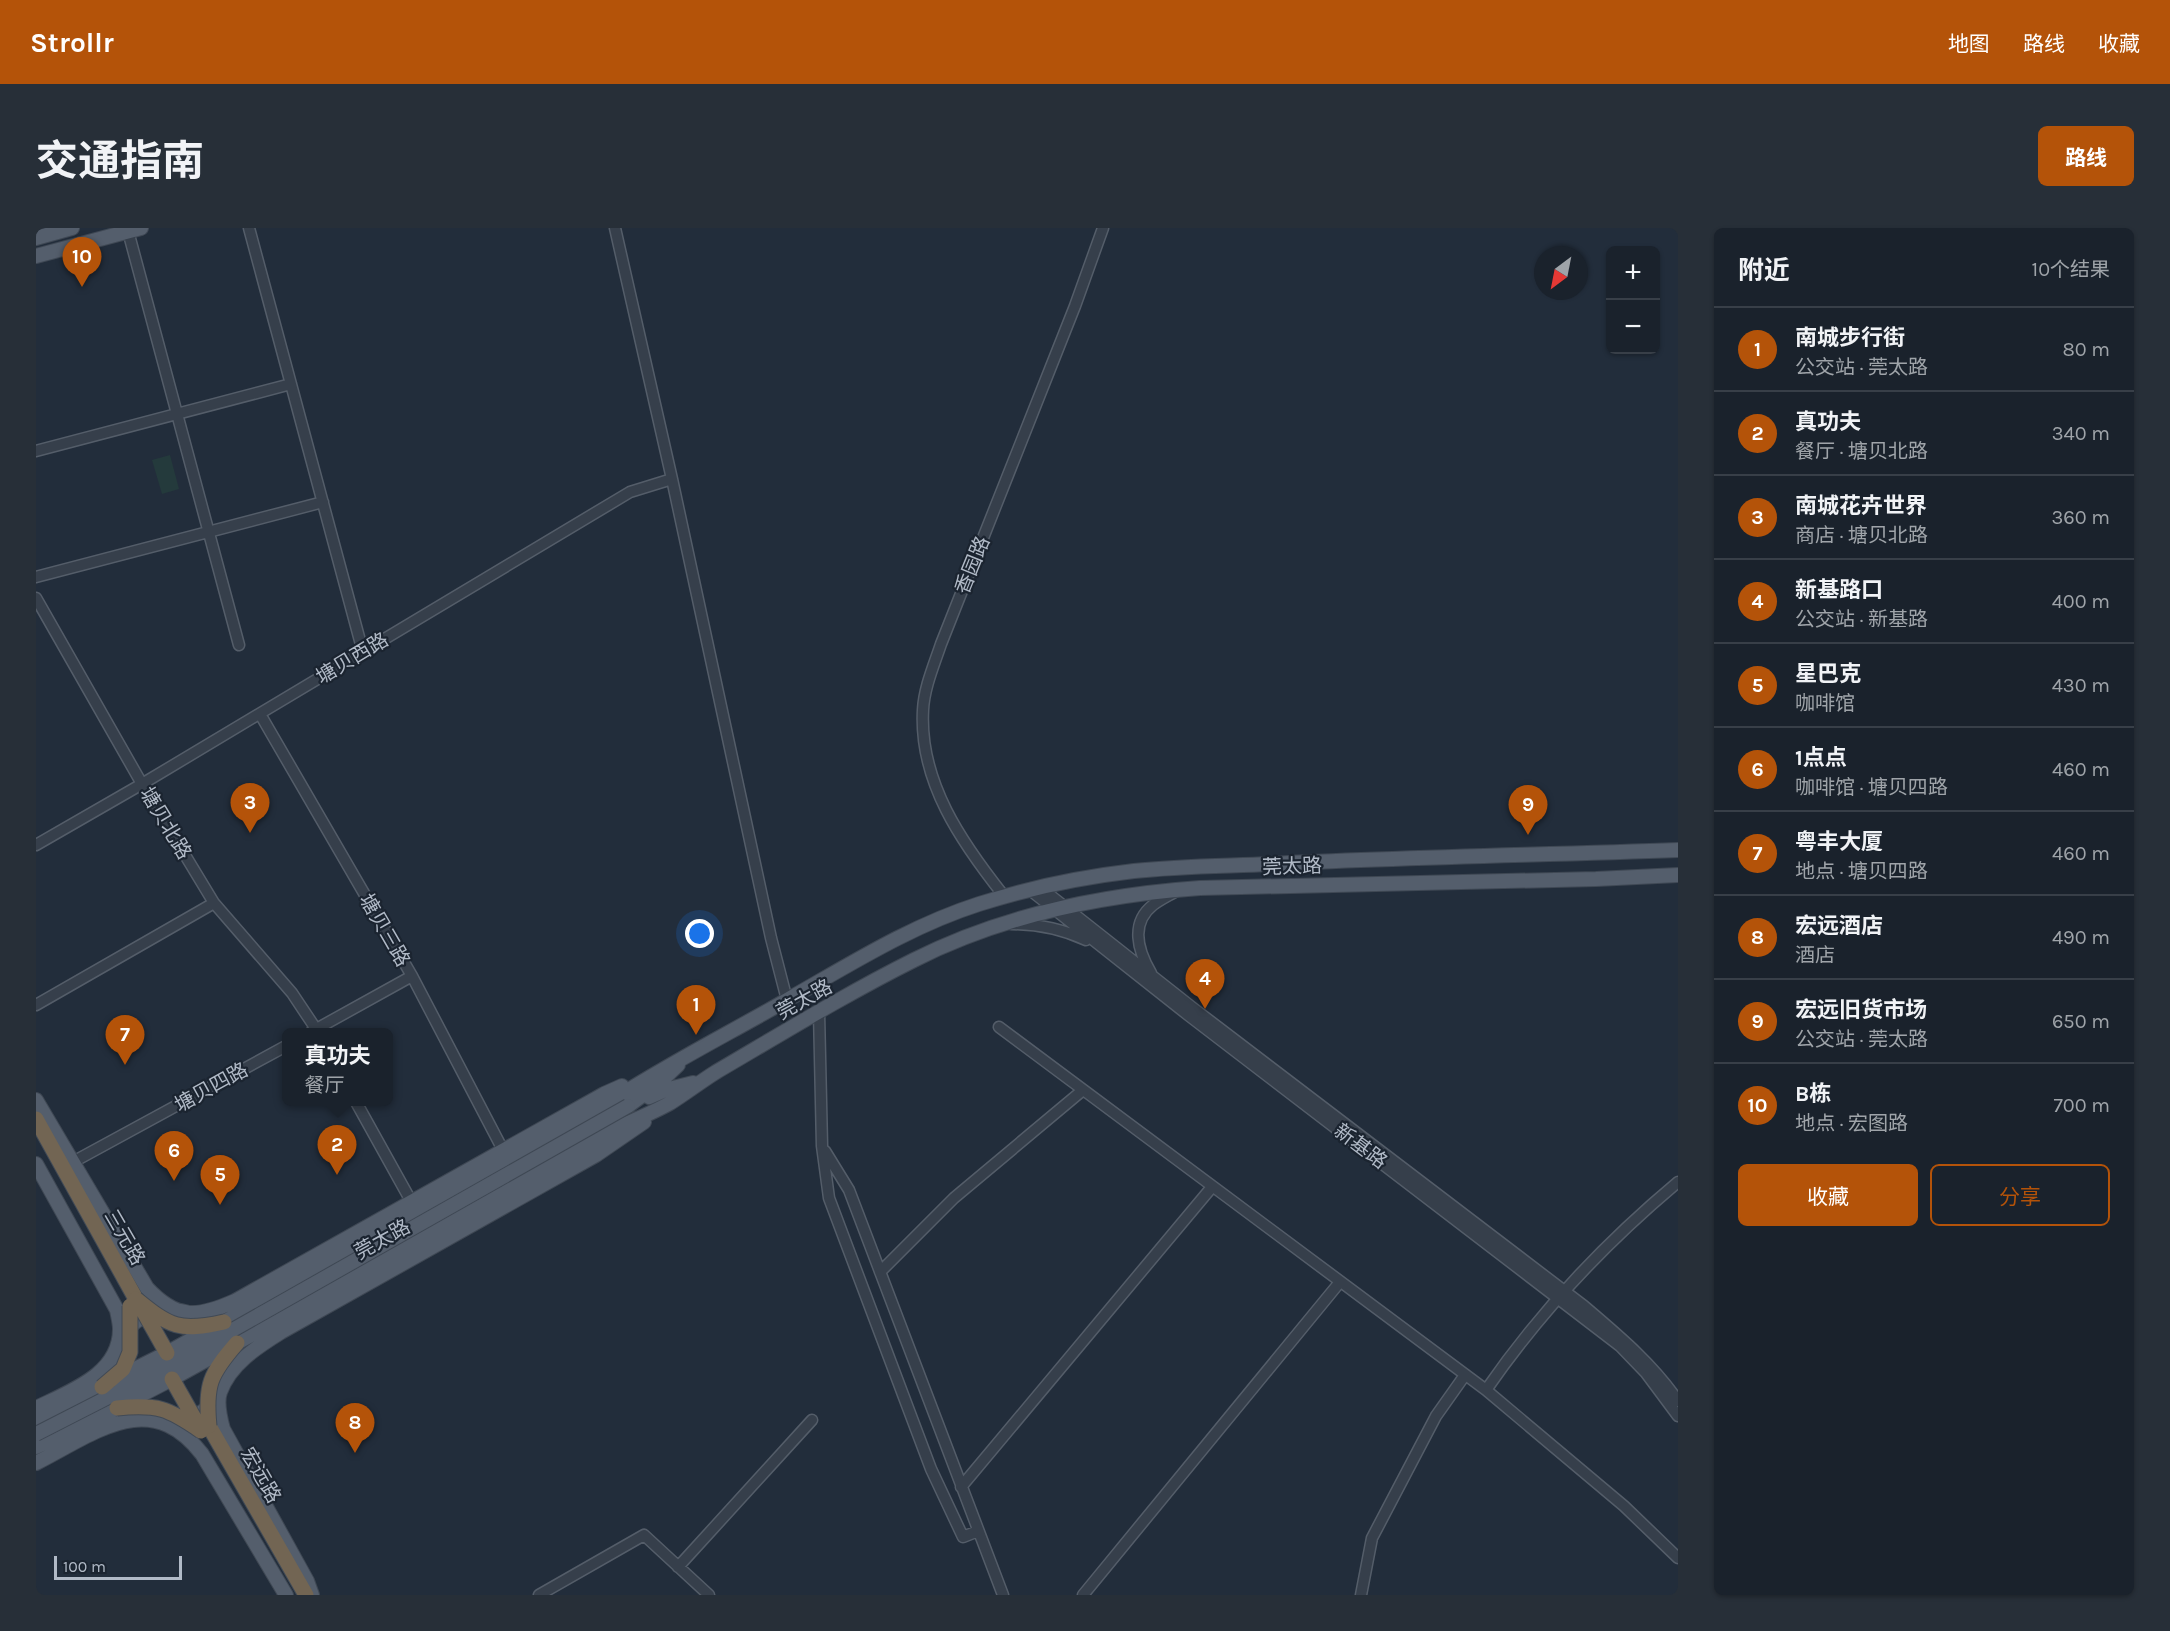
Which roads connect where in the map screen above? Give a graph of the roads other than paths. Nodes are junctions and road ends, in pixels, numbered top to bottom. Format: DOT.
graph roads {
  1 [pos="72,228"];
  2 [pos="249,228"];
  3 [pos="615,228"];
  4 [pos="1103,228"];
  5 [pos="134,230"];
  6 [pos="36,238"];
  7 [pos="36,256"];
  8 [pos="291,384"];
  9 [pos="177,414"];
  10 [pos="36,451"];
  11 [pos="672,479"];
  12 [pos="323,502"];
  13 [pos="209,532"];
  14 [pos="36,577"];
  15 [pos="36,598"];
  16 [pos="239,645"];
  17 [pos="363,652"];
  18 [pos="260,714"];
  19 [pos="142,784"];
  20 [pos="36,845"];
  21 [pos="1678,850"];
  22 [pos="1678,875"];
  23 [pos="1035,889"];
  24 [pos="1179,889"];
  25 [pos="1004,896"];
  26 [pos="214,903"];
  27 [pos="1059,908"];
  28 [pos="1003,924"];
  29 [pos="1100,946"];
  30 [pos="412,976"];
  31 [pos="1152,976"];
  32 [pos="787,1000"];
  33 [pos="36,1005"];
  34 [pos="819,1012"];
  35 [pos="999,1027"];
  36 [pos="313,1028"];
  37 [pos="320,1028"];
  38 [pos="282,1048"];
  39 [pos="688,1056"];
  40 [pos="652,1074"];
  41 [pos="701,1081"];
  42 [pos="1083,1090"];
  43 [pos="36,1100"];
  44 [pos="670,1103"];
  45 [pos="359,1106"];
  46 [pos="628,1106"];
  47 [pos="36,1119"];
  48 [pos="36,1140"];
  49 [pos="822,1146"];
  50 [pos="503,1150"];
  51 [pos="46,1160"];
  52 [pos="73,1162"];
  53 [pos="1678,1182"];
  54 [pos="1212,1187"];
  55 [pos="411,1201"];
  56 [pos="880,1272"];
  57 [pos="1341,1282"];
  58 [pos="1561,1294"];
  59 [pos="133,1302"];
  60 [pos="177,1310"];
  61 [pos="224,1322"];
  62 [pos="237,1343"];
  63 [pos="117,1345"];
  64 [pos="163,1355"];
  65 [pos="1466,1375"];
  66 [pos="175,1377"];
  67 [pos="102,1387"];
  68 [pos="1486,1390"];
  69 [pos="219,1393"];
  70 [pos="1678,1401"];
  71 [pos="36,1408"];
  72 [pos="117,1408"];
  73 [pos="1678,1416"];
  74 [pos="154,1419"];
  75 [pos="36,1420"];
  76 [pos="812,1420"];
  77 [pos="205,1428"];
  78 [pos="36,1434"];
  79 [pos="36,1447"];
  80 [pos="36,1463"];
  81 [pos="961,1487"];
  82 [pos="978,1531"];
  83 [pos="1678,1558"];
  84 [pos="678,1567"];
  85 [pos="298,1592"];
  86 [pos="539,1595"];
  87 [pos="709,1595"];
  88 [pos="1003,1595"];
  89 [pos="1083,1595"];
  90 [pos="1361,1595"];
  1 -- 6 [label="main road"];
  2 -- 8 [label="street"];
  3 -- 11 [label="street"];
  4 -- 25 [label="street, 香园路"];
  5 -- 7 [label="main road"];
  5 -- 9 [label="street"];
  8 -- 9 [label="street"];
  8 -- 12 [label="street"];
  9 -- 10 [label="street"];
  9 -- 13 [label="street"];
  11 -- 17 [label="street, 塘贝西路"];
  11 -- 32 [label="street"];
  12 -- 13 [label="street"];
  12 -- 17 [label="street"];
  13 -- 14 [label="street"];
  13 -- 16 [label="street"];
  15 -- 19 [label="street, 塘贝北路"];
  17 -- 18 [label="street, 塘贝西路"];
  18 -- 19 [label="street, 塘贝西路"];
  18 -- 30 [label="street, 塘贝三路"];
  19 -- 20 [label="street, 塘贝西路"];
  19 -- 26 [label="street, 塘贝北路"];
  21 -- 23 [label="main road, 莞太路"];
  22 -- 24 [label="main road, 莞太路"];
  23 -- 25 [label="main road, 莞太路"];
  23 -- 27 [label="street, 新基路"];
  24 -- 27 [label="main road, 莞太路"];
  24 -- 31 [label="street"];
  25 -- 32 [label="main road, 莞太路"];
  26 -- 33 [label="street"];
  26 -- 36 [label="street, 塘贝北路"];
  27 -- 28 [label="main road, 莞太路"];
  27 -- 29 [label="street, 新基路"];
  27 -- 31 [label="street, 新基路"];
  28 -- 29 [label="street"];
  28 -- 34 [label="main road, 莞太路"];
  29 -- 58 [label="street, 新基路"];
  30 -- 37 [label="street"];
  30 -- 50 [label="street, 塘贝三路"];
  31 -- 58 [label="street, 新基路"];
  32 -- 39 [label="main road, 莞太路"];
  34 -- 41 [label="main road, 莞太路"];
  34 -- 49 [label="street"];
  35 -- 42 [label="street"];
  38 -- 52 [label="street, 塘贝四路"];
  39 -- 40 [label="main road, 莞太路"];
  39 -- 46 [label="main road"];
  40 -- 50 [label="main road"];
  40 -- 61 [label="main road, 莞太路"];
  41 -- 44 [label="main road, 莞太路"];
  41 -- 46 [label="main road"];
  42 -- 54 [label="street"];
  42 -- 56 [label="street"];
  43 -- 52 [label="main road"];
  44 -- 62 [label="main road, 莞太路"];
  44 -- 69 [label="main road"];
  45 -- 55 [label="street"];
  46 -- 78 [label="main road, bridge"];
  47 -- 51 [label="highway, 三元路"];
  48 -- 51 [label="highway, 三元路"];
  49 -- 56 [label="street"];
  49 -- 82 [label="street"];
  50 -- 55 [label="main road"];
  51 -- 59 [label="highway, 三元路"];
  51 -- 63 [label="main road"];
  52 -- 60 [label="main road"];
  53 -- 58 [label="street"];
  54 -- 57 [label="street"];
  54 -- 81 [label="street"];
  55 -- 60 [label="main road"];
  56 -- 81 [label="street"];
  57 -- 65 [label="street"];
  57 -- 89 [label="street"];
  58 -- 68 [label="street"];
  58 -- 70 [label="street, 新基路"];
  58 -- 73 [label="street, 新基路"];
  59 -- 61 [label="highway, bridge"];
  59 -- 64 [label="highway, 三元路, bridge"];
  59 -- 67 [label="highway, bridge"];
  60 -- 63 [label="main road"];
  60 -- 69 [label="main road"];
  61 -- 64 [label="main road, 莞太路, bridge"];
  62 -- 66 [label="main road, 莞太路, bridge"];
  62 -- 77 [label="highway, bridge"];
  63 -- 71 [label="main road"];
  63 -- 74 [label="main road"];
  64 -- 66 [label="highway, 三元路, bridge"];
  64 -- 67 [label="main road, 莞太路, bridge"];
  65 -- 68 [label="street"];
  65 -- 90 [label="street"];
  66 -- 72 [label="main road, 莞太路, bridge"];
  66 -- 77 [label="highway, 宏远路"];
  67 -- 75 [label="main road, 莞太路"];
  68 -- 83 [label="street"];
  69 -- 74 [label="main road"];
  69 -- 85 [label="main road"];
  72 -- 77 [label="highway, bridge"];
  72 -- 79 [label="main road, 莞太路"];
  74 -- 80 [label="main road"];
  74 -- 85 [label="main road"];
  76 -- 84 [label="street"];
  77 -- 85 [label="highway, 宏远路"];
  81 -- 82 [label="street"];
  82 -- 88 [label="street"];
  84 -- 86 [label="street"];
  84 -- 87 [label="street"];
}
